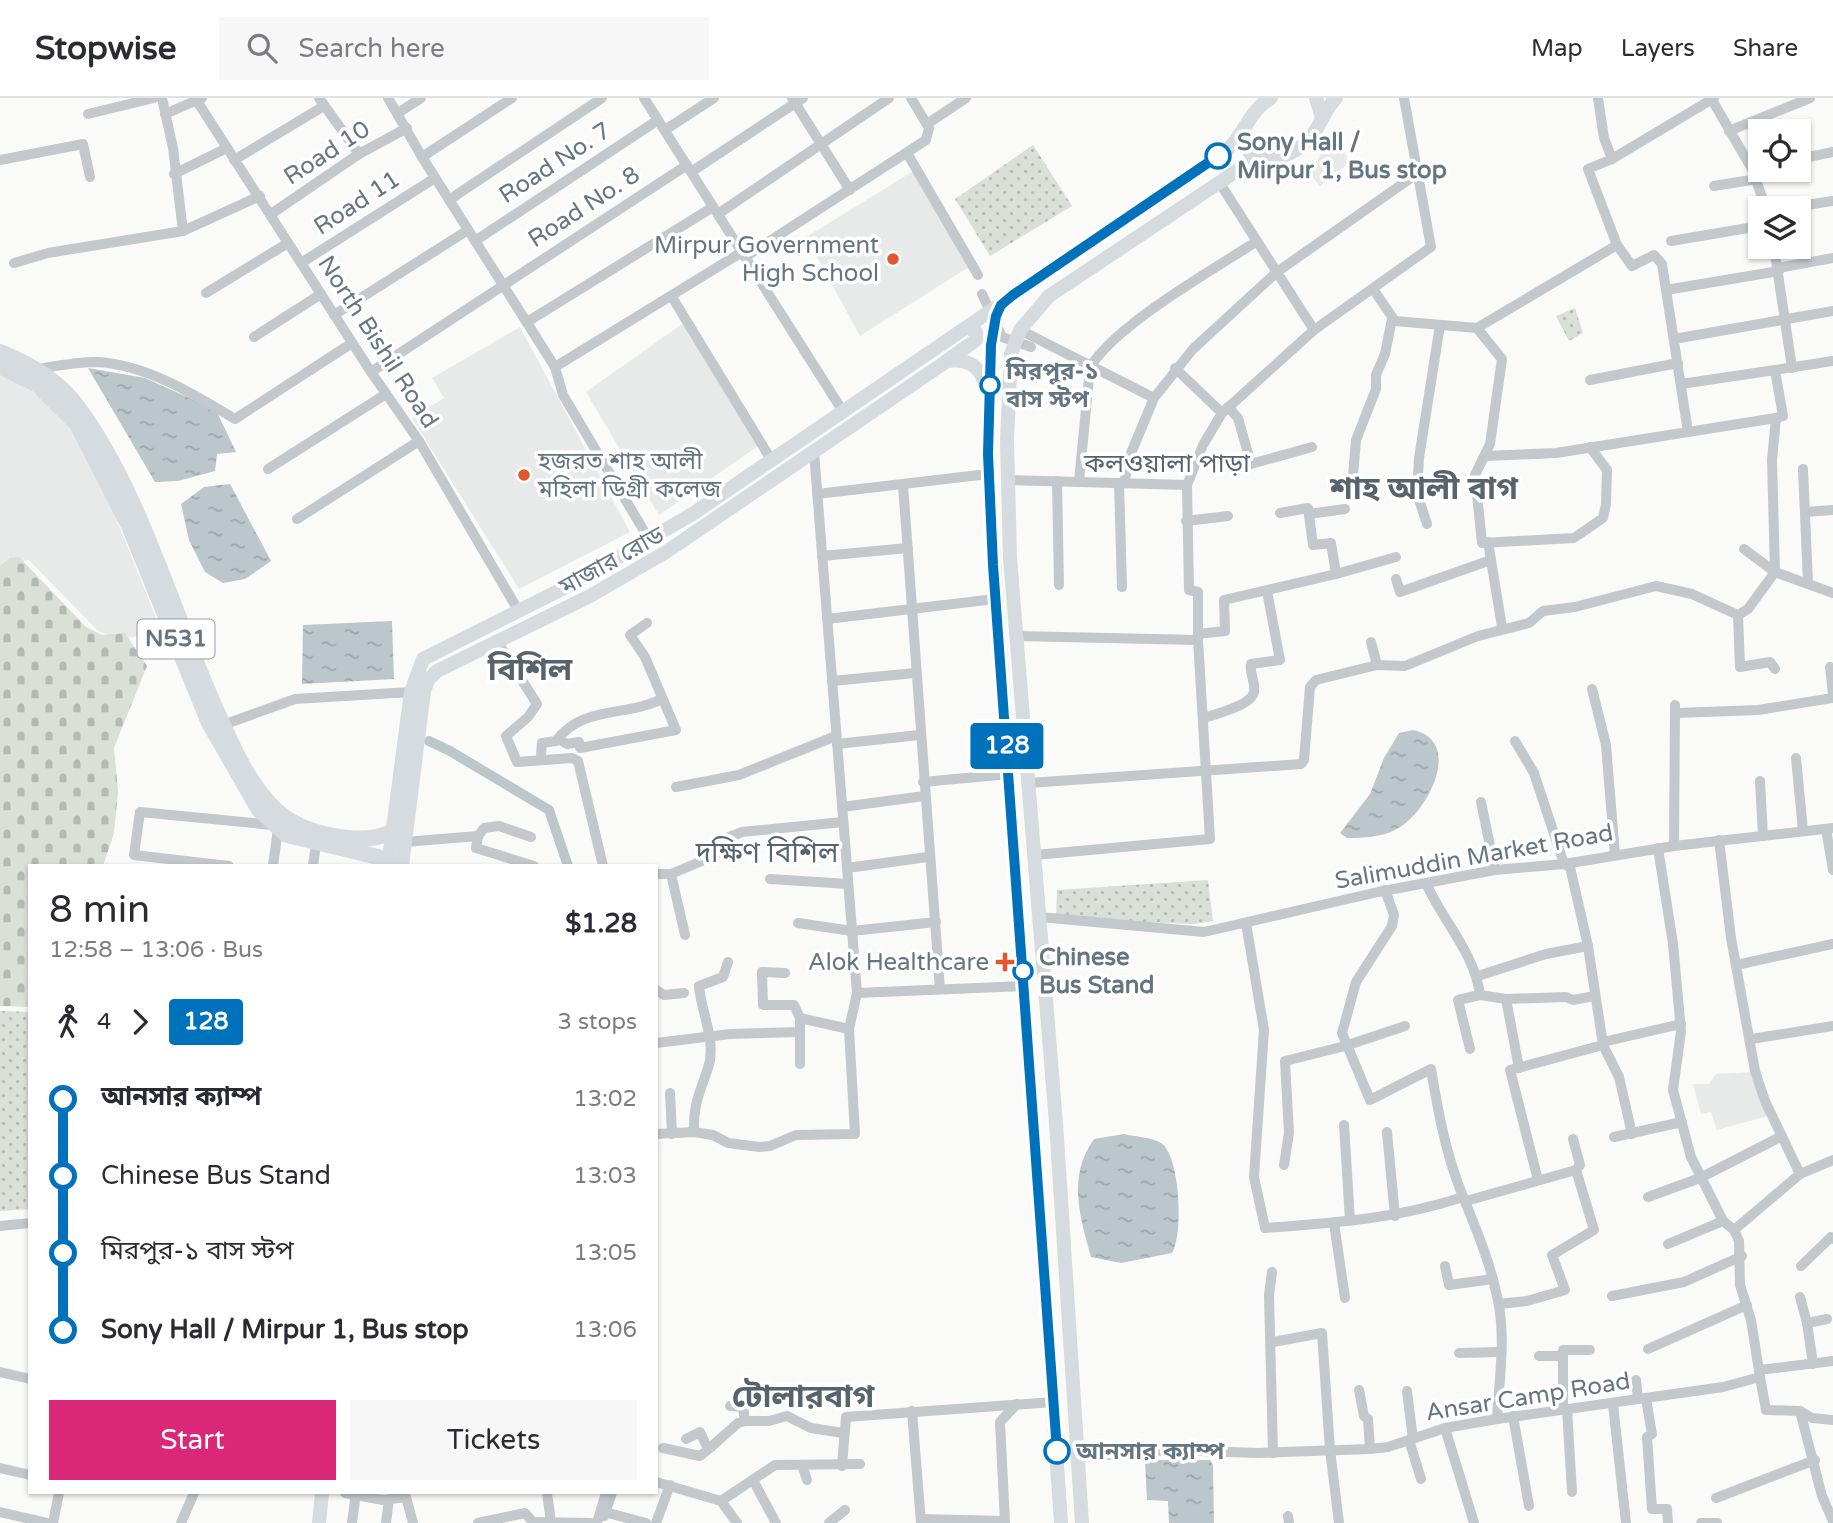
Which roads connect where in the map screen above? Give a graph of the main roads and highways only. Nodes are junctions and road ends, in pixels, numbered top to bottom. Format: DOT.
graph roads {
  1 [pos="1251,98"];
  2 [pos="1271,98"];
  3 [pos="1316,98"];
  4 [pos="1336,98"];
  5 [pos="1322,118"];
  6 [pos="1245,127"];
  7 [pos="1283,157"];
  8 [pos="1001,305"];
  9 [pos="969,328"];
  10 [pos="0,352"];
  11 [pos="947,361"];
  12 [pos="0,366"];
  13 [pos="989,401"];
  14 [pos="71,407"];
  15 [pos="844,413"];
  16 [pos="852,426"];
  17 [pos="580,580"];
  18 [pos="590,596"];
  19 [pos="519,610"];
  20 [pos="528,626"];
  21 [pos="432,653"];
  22 [pos="442,668"];
  23 [pos="422,677"];
  24 [pos="1029,778"];
  25 [pos="1009,780"];
  26 [pos="264,806"];
  27 [pos="401,836"];
  28 [pos="372,847"];
  29 [pos="392,864"];
  30 [pos="394,864"];
  31 [pos="314,1494"];
  32 [pos="322,1494"];
  33 [pos="310,1523"];
  34 [pos="318,1523"];
  35 [pos="1061,1523"];
  36 [pos="1082,1523"];
  1 -- 6 [label="main road"];
  2 -- 6 [label="main road, মাজার রোড"];
  3 -- 5 [label="main road"];
  4 -- 5 [label="main road"];
  5 -- 7 [label="main road"];
  6 -- 7 [label="main road"];
  6 -- 8 [label="main road, মাজার রোড"];
  7 -- 24 [label="main road"];
  8 -- 9 [label="main road, মাজার রোড"];
  8 -- 13 [label="main road"];
  9 -- 11 [label="main road, মাজার রোড"];
  9 -- 15 [label="main road, মাজার রোড"];
  10 -- 14 [label="highway, N531"];
  11 -- 13 [label="main road"];
  11 -- 16 [label="main road, মাজার রোড"];
  12 -- 14 [label="highway, N531"];
  13 -- 25 [label="main road"];
  14 -- 26 [label="highway, N531"];
  15 -- 16 [label="main road"];
  15 -- 17 [label="main road, মাজার রোড"];
  16 -- 18 [label="main road, মাজার রোড"];
  17 -- 18 [label="main road"];
  17 -- 19 [label="main road, মাজার রোড"];
  18 -- 20 [label="main road, মাজার রোড"];
  19 -- 20 [label="main road"];
  19 -- 21 [label="main road, মাজার রোড"];
  20 -- 22 [label="main road, মাজার রোড"];
  21 -- 22 [label="main road"];
  21 -- 23 [label="main road, মাজার রোড"];
  22 -- 23 [label="main road, মাজার রোড"];
  23 -- 27 [label="main road, মাজার রোড"];
  23 -- 27 [label="main road, মাজার রোড"];
  24 -- 25 [label="main road"];
  24 -- 36 [label="main road"];
  25 -- 35 [label="main road"];
  26 -- 28 [label="highway, N531"];
  26 -- 28 [label="highway, N531"];
  27 -- 28 [label="highway, N531"];
  27 -- 30 [label="main road, মাজার রোড"];
  28 -- 29 [label="highway, N531"];
  31 -- 33 [label="main road"];
  32 -- 34 [label="main road"];
}
